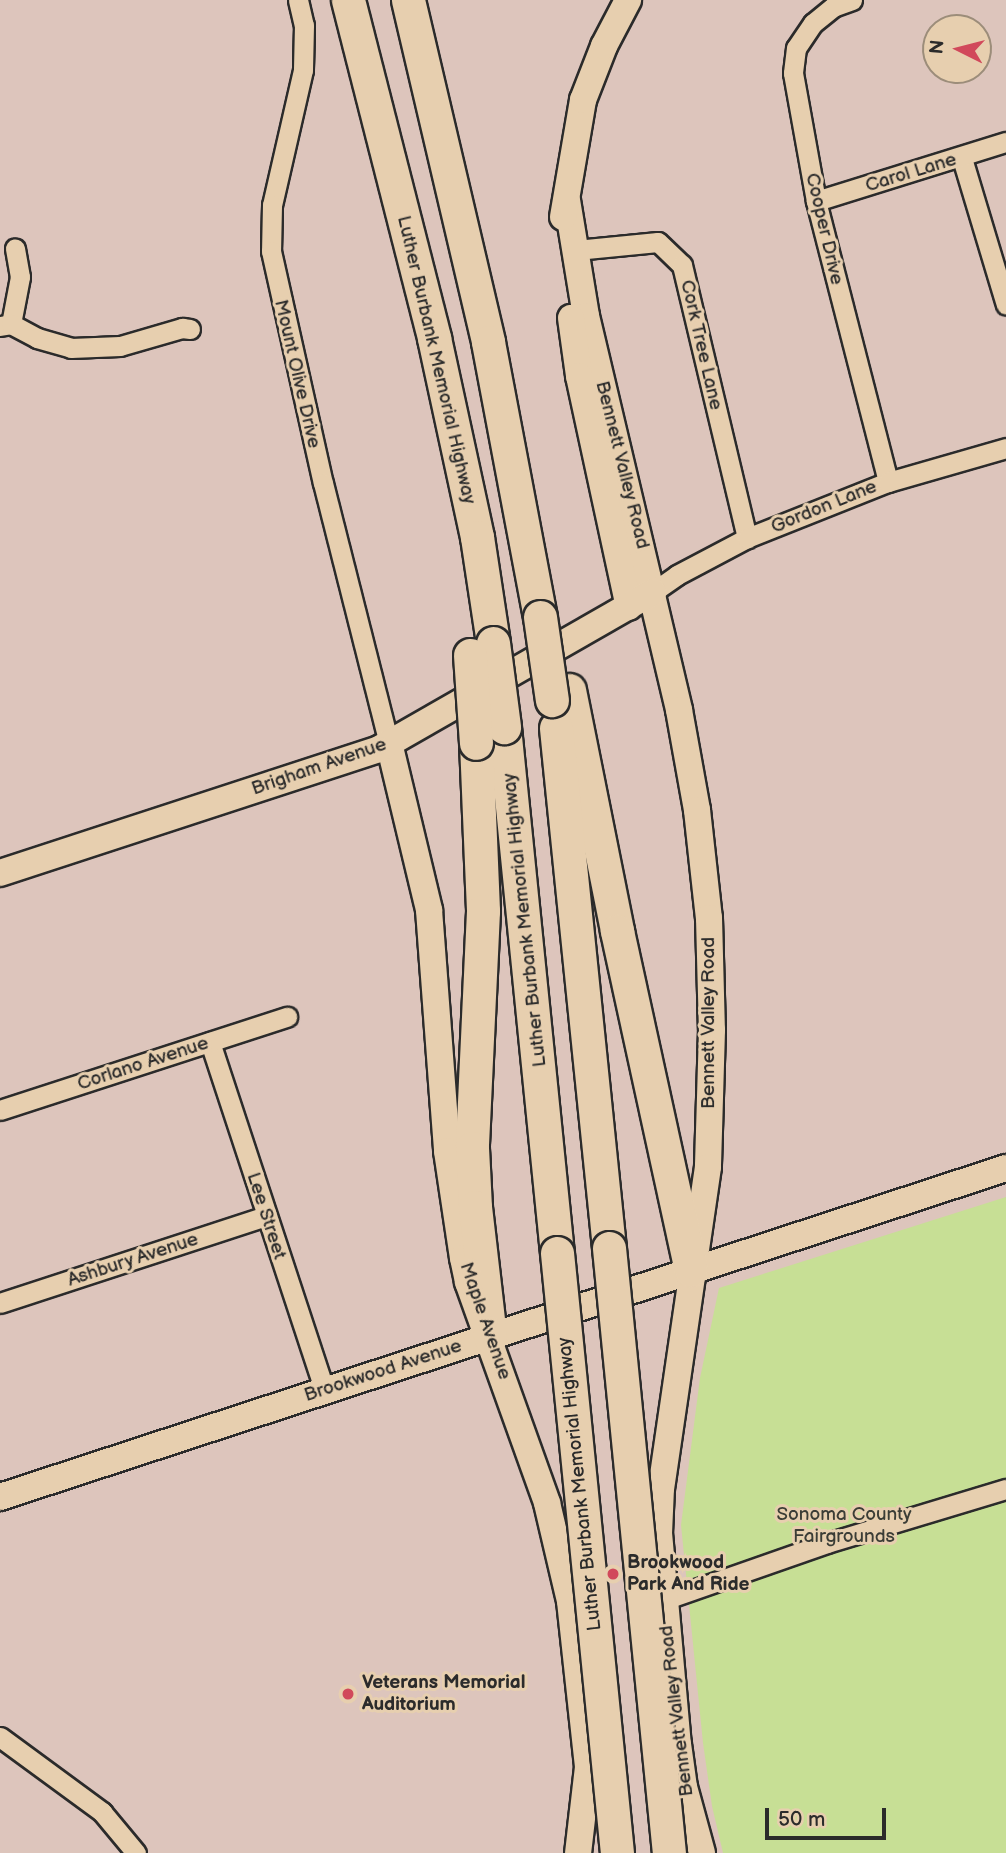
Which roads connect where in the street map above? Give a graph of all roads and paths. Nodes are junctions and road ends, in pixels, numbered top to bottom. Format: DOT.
graph roads {
  1 [pos="298,0"];
  2 [pos="348,0"];
  3 [pos="408,0"];
  4 [pos="628,0"];
  5 [pos="852,0"];
  6 [pos="1006,142"];
  7 [pos="962,158"];
  8 [pos="567,200"];
  9 [pos="816,201"];
  10 [pos="15,248"];
  11 [pos="576,250"];
  12 [pos="1006,305"];
  13 [pos="5,325"];
  14 [pos="190,329"];
  15 [pos="1006,448"];
  16 [pos="888,482"];
  17 [pos="747,538"];
  18 [pos="653,592"];
  19 [pos="629,607"];
  20 [pos="561,695"];
  21 [pos="490,735"];
  22 [pos="389,744"];
  23 [pos="0,873"];
  24 [pos="287,1017"];
  25 [pos="209,1042"];
  26 [pos="0,1110"];
  27 [pos="1006,1168"];
  28 [pos="266,1216"];
  29 [pos="691,1270"];
  30 [pos="0,1303"];
  31 [pos="490,1337"];
  32 [pos="324,1389"];
  33 [pos="1006,1489"];
  34 [pos="0,1497"];
  35 [pos="664,1600"];
  36 [pos="0,1737"];
  37 [pos="135,1853"];
  38 [pos="578,1853"];
  39 [pos="617,1853"];
  40 [pos="669,1853"];
  41 [pos="702,1853"];
  1 -- 22 [label="street, Mount Olive Drive"];
  2 -- 21 [label="highway, Luther Burbank Memorial Highway, bridge"];
  3 -- 20 [label="highway, bridge"];
  4 -- 8 [label="street, Bennett Valley Road"];
  5 -- 9 [label="street, Cooper Drive"];
  6 -- 7 [label="street, Carol Lane"];
  7 -- 9 [label="street, Carol Lane"];
  7 -- 12 [label="street"];
  8 -- 11 [label="street, Bennett Valley Road"];
  8 -- 19 [label="street, Bennett Valley Road"];
  9 -- 16 [label="street, Cooper Drive"];
  10 -- 13 [label="street"];
  11 -- 17 [label="street, Cork Tree Lane"];
  11 -- 18 [label="street, Bennett Valley Road"];
  13 -- 14 [label="street"];
  15 -- 16 [label="street, Gordon Lane"];
  16 -- 17 [label="street, Gordon Lane"];
  17 -- 18 [label="street, Gordon Lane"];
  18 -- 19 [label="street, Brigham Avenue"];
  18 -- 29 [label="street, Bennett Valley Road"];
  19 -- 22 [label="street, Brigham Avenue"];
  20 -- 29 [label="highway"];
  20 -- 40 [label="highway, bridge"];
  21 -- 31 [label="highway"];
  21 -- 39 [label="highway, Luther Burbank Memorial Highway, bridge"];
  22 -- 23 [label="street, Brigham Avenue"];
  22 -- 31 [label="street, Maple Avenue"];
  24 -- 25 [label="street, Corlano Avenue"];
  25 -- 26 [label="street, Corlano Avenue"];
  25 -- 28 [label="street, Lee Street"];
  27 -- 29 [label="street, Brookwood Avenue"];
  28 -- 30 [label="street, Ashbury Avenue"];
  28 -- 32 [label="street, Lee Street"];
  29 -- 31 [label="street, Brookwood Avenue"];
  29 -- 35 [label="street, Bennett Valley Road"];
  31 -- 32 [label="street, Brookwood Avenue"];
  31 -- 38 [label="street, Maple Avenue"];
  32 -- 34 [label="street, Brookwood Avenue"];
  33 -- 35 [label="street"];
  35 -- 41 [label="street, Bennett Valley Road"];
  36 -- 37 [label="street"];
}
